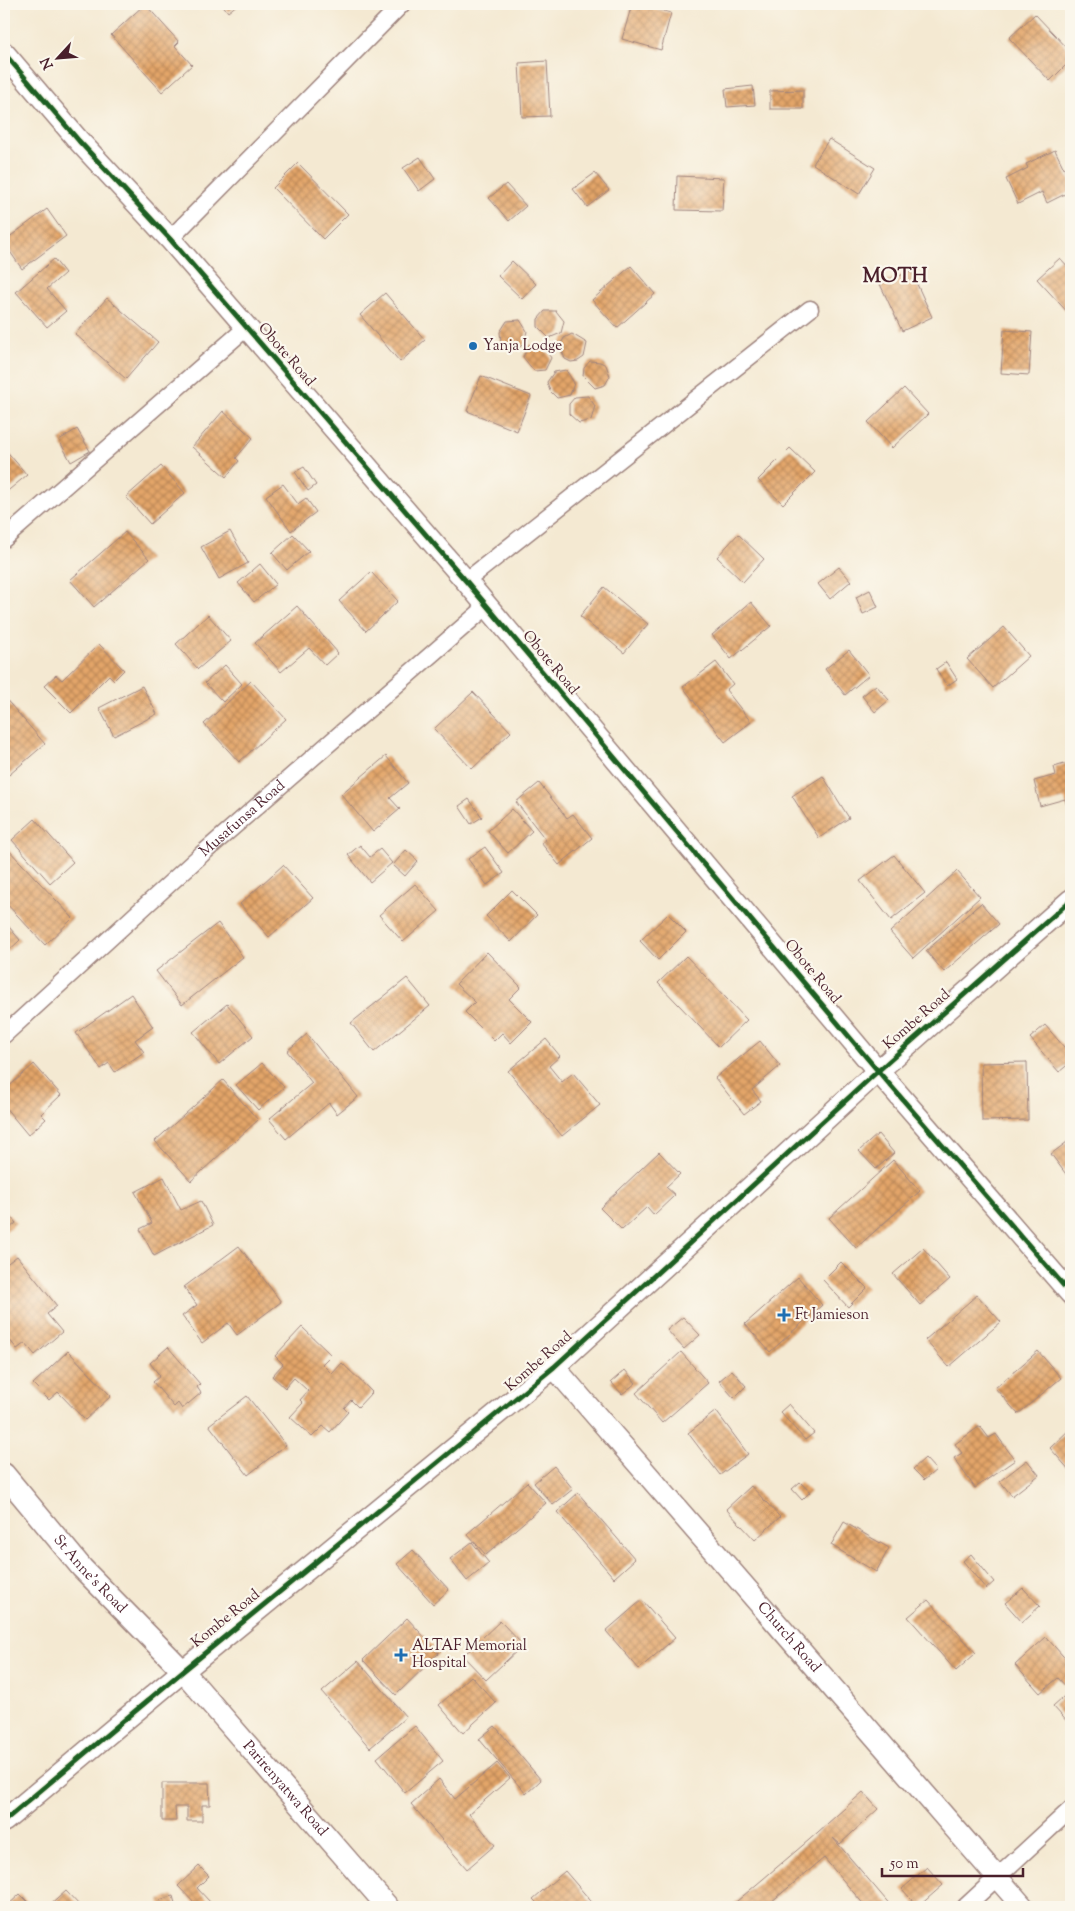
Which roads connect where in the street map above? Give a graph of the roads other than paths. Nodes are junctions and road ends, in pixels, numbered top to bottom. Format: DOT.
graph roads {
  1 [pos="402,4"];
  2 [pos="4,53"];
  3 [pos="170,239"];
  4 [pos="810,309"];
  5 [pos="246,328"];
  6 [pos="4,539"];
  7 [pos="466,581"];
  8 [pos="486,607"];
  9 [pos="1071,900"];
  10 [pos="4,1035"];
  11 [pos="878,1071"];
  12 [pos="1071,1294"];
  13 [pos="554,1366"];
  14 [pos="4,1474"];
  15 [pos="183,1671"];
  16 [pos="1071,1809"];
  17 [pos="4,1821"];
  18 [pos="996,1877"];
  19 [pos="388,1907"];
  20 [pos="965,1907"];
  21 [pos="1023,1907"];
  1 -- 3 [label="street"];
  2 -- 3 [label="street, Obote Road"];
  3 -- 5 [label="street, Obote Road"];
  4 -- 7 [label="street"];
  5 -- 6 [label="street"];
  5 -- 7 [label="street, Obote Road"];
  7 -- 8 [label="street, Obote Road"];
  8 -- 10 [label="street, Musafunsa Road"];
  8 -- 11 [label="street, Obote Road"];
  9 -- 11 [label="street, Kombe Road"];
  11 -- 12 [label="street, Obote Road"];
  11 -- 13 [label="street, Kombe Road"];
  13 -- 15 [label="street, Kombe Road"];
  13 -- 18 [label="street, Church Road"];
  14 -- 15 [label="street, St Anne's Road"];
  15 -- 17 [label="street, Kombe Road"];
  15 -- 19 [label="street, Parirenyatwa Road"];
  16 -- 18 [label="street"];
  18 -- 20 [label="street"];
  18 -- 21 [label="street, Church Road"];
}
